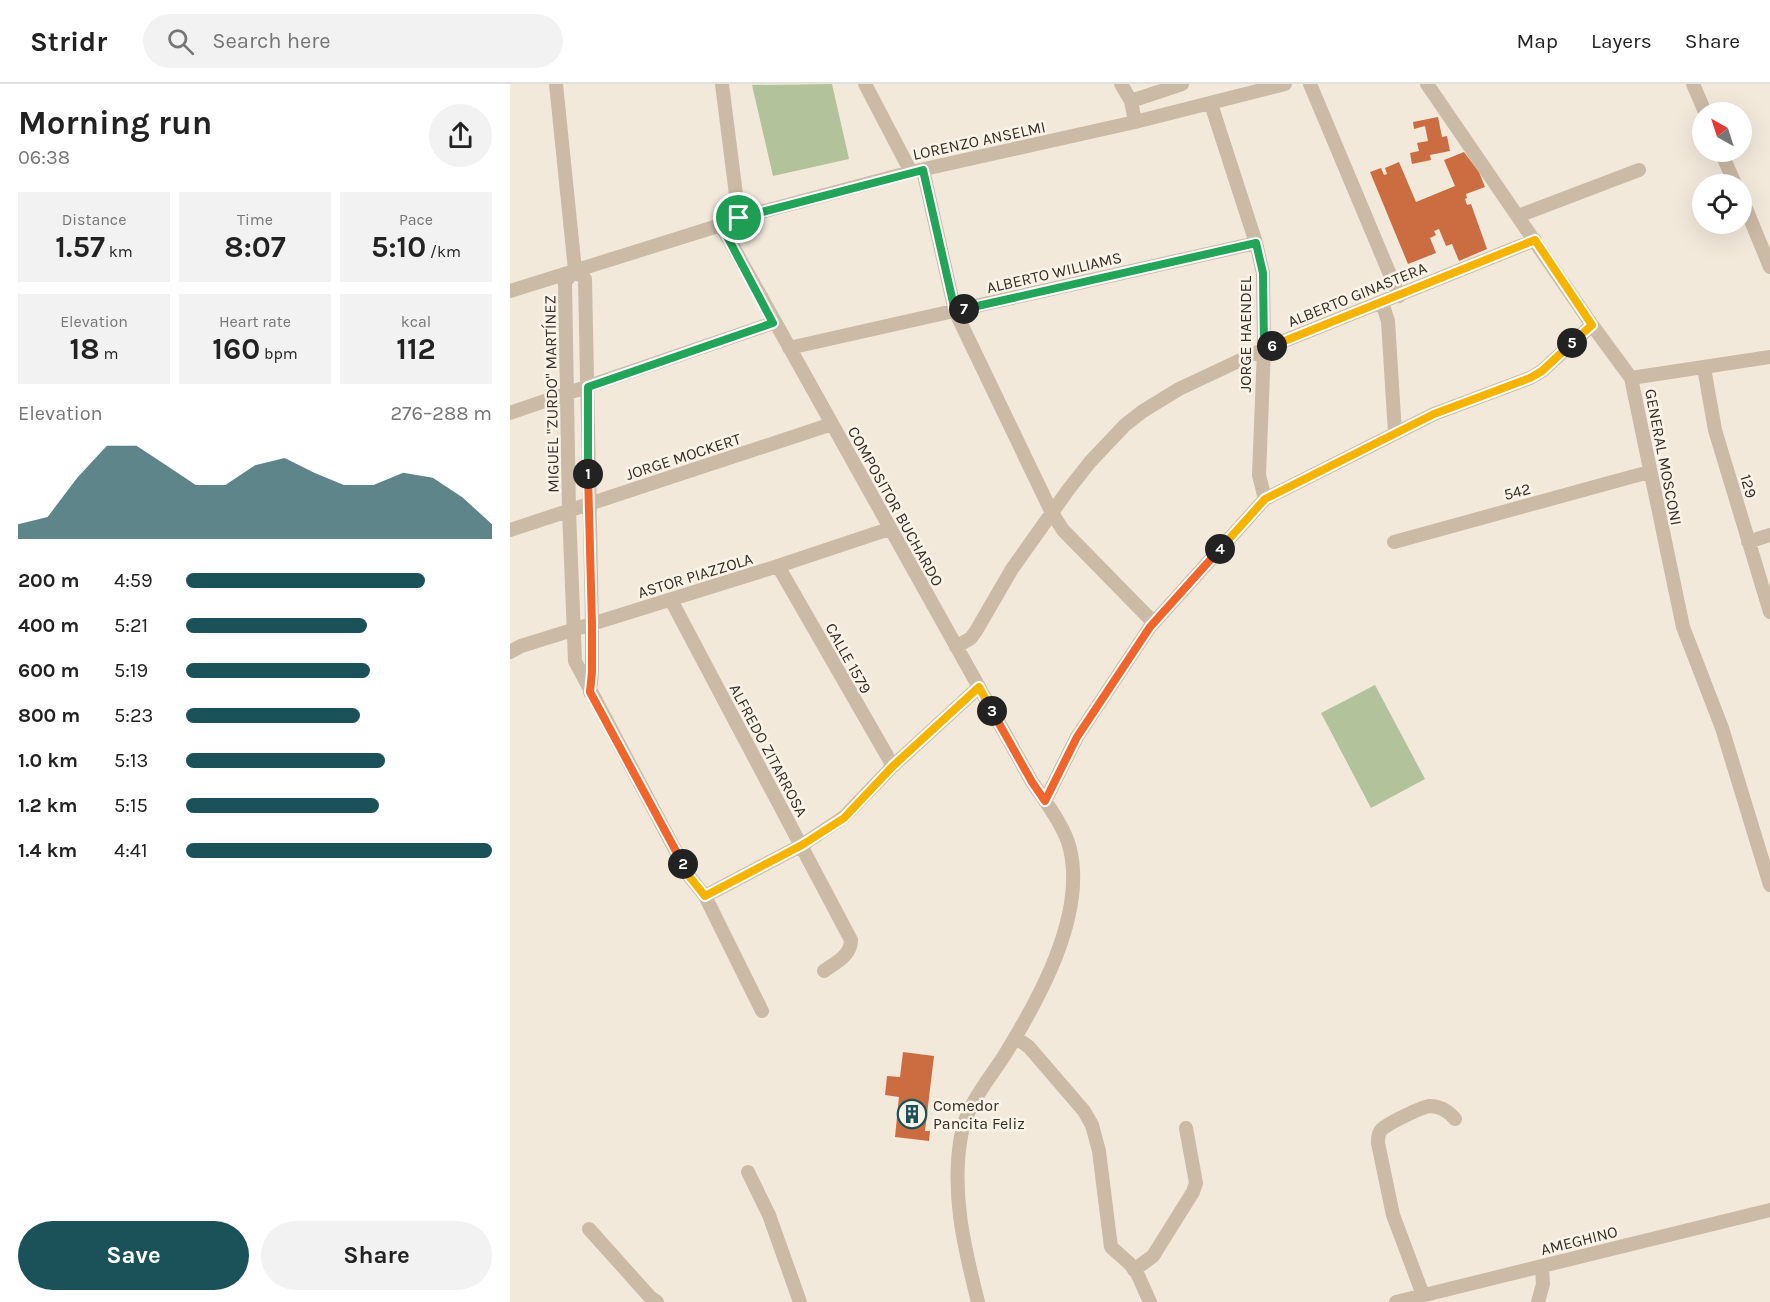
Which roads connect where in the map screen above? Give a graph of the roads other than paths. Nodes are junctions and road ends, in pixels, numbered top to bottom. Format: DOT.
graph roads {
  1 [pos="556,84"];
  2 [pos="722,84"];
  3 [pos="865,84"];
  4 [pos="1121,84"];
  5 [pos="1182,84"];
  6 [pos="1285,84"];
  7 [pos="1310,84"];
  8 [pos="1693,84"];
  9 [pos="1430,85"];
  10 [pos="1131,100"];
  11 [pos="1701,102"];
  12 [pos="1211,104"];
  13 [pos="1136,122"];
  14 [pos="1639,170"];
  15 [pos="917,171"];
  16 [pos="1518,216"];
  17 [pos="739,218"];
  18 [pos="1752,223"];
  19 [pos="721,225"];
  20 [pos="1535,240"];
  21 [pos="1256,243"];
  22 [pos="1770,267"];
  23 [pos="575,270"];
  24 [pos="510,291"];
  25 [pos="1399,296"];
  26 [pos="1382,303"];
  27 [pos="955,311"];
  28 [pos="773,323"];
  29 [pos="1592,325"];
  30 [pos="789,348"];
  31 [pos="1264,349"];
  32 [pos="1770,357"];
  33 [pos="1704,368"];
  34 [pos="1631,378"];
  35 [pos="588,387"];
  36 [pos="568,394"];
  37 [pos="510,413"];
  38 [pos="832,424"];
  39 [pos="1395,433"];
  40 [pos="1649,472"];
  41 [pos="1265,499"];
  42 [pos="588,504"];
  43 [pos="569,511"];
  44 [pos="1052,513"];
  45 [pos="889,529"];
  46 [pos="510,530"];
  47 [pos="1770,535"];
  48 [pos="1394,542"];
  49 [pos="1748,542"];
  50 [pos="778,566"];
  51 [pos="671,600"];
  52 [pos="1770,612"];
  53 [pos="1153,622"];
  54 [pos="592,624"];
  55 [pos="573,631"];
  56 [pos="956,647"];
  57 [pos="510,652"];
  58 [pos="979,687"];
  59 [pos="590,692"];
  60 [pos="893,766"];
  61 [pos="1045,801"];
  62 [pos="802,845"];
  63 [pos="1770,879"];
  64 [pos="705,896"];
  65 [pos="824,971"];
  66 [pos="762,1011"];
  67 [pos="1015,1037"];
  68 [pos="1455,1119"];
  69 [pos="1186,1128"];
  70 [pos="748,1172"];
  71 [pos="1770,1210"];
  72 [pos="589,1229"];
  73 [pos="1542,1267"];
  74 [pos="1134,1270"];
  75 [pos="1423,1295"];
  76 [pos="657,1302"];
  77 [pos="800,1302"];
  78 [pos="978,1302"];
  79 [pos="1150,1302"];
  80 [pos="1396,1302"];
  81 [pos="1538,1302"];
  1 -- 23 [label="street"];
  2 -- 17 [label="street"];
  3 -- 15 [label="street"];
  4 -- 10 [label="street"];
  5 -- 10 [label="street"];
  6 -- 12 [label="street, LORENZO ANSELMI"];
  7 -- 25 [label="street"];
  8 -- 11 [label="street"];
  9 -- 16 [label="street, GENERAL MOSCONI"];
  10 -- 13 [label="street"];
  12 -- 13 [label="street, LORENZO ANSELMI"];
  12 -- 21 [label="street, JORGE HAENDEL"];
  13 -- 15 [label="street, LORENZO ANSELMI"];
  14 -- 16 [label="street"];
  15 -- 17 [label="street, LORENZO ANSELMI"];
  15 -- 27 [label="street"];
  16 -- 20 [label="street, GENERAL MOSCONI"];
  17 -- 19 [label="street, LORENZO ANSELMI"];
  18 -- 22 [label="street"];
  19 -- 23 [label="street, LORENZO ANSELMI"];
  19 -- 28 [label="street, COMPOSITOR BUCHARDO"];
  20 -- 25 [label="street, ALBERTO GINASTERA"];
  20 -- 29 [label="street, GENERAL MOSCONI"];
  21 -- 27 [label="street, ALBERTO WILLIAMS"];
  21 -- 31 [label="street, JORGE HAENDEL"];
  23 -- 24 [label="street, LORENZO ANSELMI"];
  23 -- 35 [label="street"];
  23 -- 36 [label="street, MIGUEL \"ZURDO\" MARTÍNEZ"];
  25 -- 26 [label="street, ALBERTO GINASTERA"];
  26 -- 31 [label="street, ALBERTO GINASTERA"];
  26 -- 39 [label="street"];
  27 -- 30 [label="street, ALBERTO WILLIAMS"];
  27 -- 44 [label="street"];
  28 -- 30 [label="street, COMPOSITOR BUCHARDO"];
  28 -- 35 [label="street"];
  29 -- 34 [label="street, GENERAL MOSCONI"];
  29 -- 39 [label="street"];
  30 -- 38 [label="street, COMPOSITOR BUCHARDO"];
  31 -- 41 [label="street, JORGE HAENDEL"];
  31 -- 44 [label="street, ALBERTO GINASTERA"];
  32 -- 33 [label="street"];
  33 -- 34 [label="street"];
  33 -- 49 [label="street, 129"];
  34 -- 40 [label="street, GENERAL MOSCONI"];
  35 -- 36 [label="street"];
  35 -- 42 [label="street"];
  36 -- 37 [label="street"];
  36 -- 43 [label="street, MIGUEL \"ZURDO\" MARTÍNEZ"];
  38 -- 42 [label="street, JORGE MOCKERT"];
  38 -- 45 [label="street, COMPOSITOR BUCHARDO"];
  39 -- 41 [label="street"];
  40 -- 48 [label="street, 542"];
  40 -- 63 [label="street, GENERAL MOSCONI"];
  41 -- 53 [label="street"];
  42 -- 43 [label="street, JORGE MOCKERT"];
  42 -- 54 [label="street"];
  43 -- 46 [label="street, JORGE MOCKERT"];
  43 -- 55 [label="street, MIGUEL \"ZURDO\" MARTÍNEZ"];
  44 -- 53 [label="street"];
  44 -- 56 [label="street, ALBERTO GINASTERA"];
  45 -- 50 [label="street, ASTOR PIAZZOLA"];
  45 -- 56 [label="street, COMPOSITOR BUCHARDO"];
  47 -- 49 [label="street"];
  49 -- 52 [label="street, 129"];
  50 -- 51 [label="street, ASTOR PIAZZOLA"];
  50 -- 60 [label="street, CALLE 1579"];
  51 -- 54 [label="street, ASTOR PIAZZOLA"];
  51 -- 62 [label="street, ALFREDO ZITARROSA"];
  53 -- 61 [label="street"];
  54 -- 55 [label="street, ASTOR PIAZZOLA"];
  54 -- 59 [label="street"];
  55 -- 57 [label="street, ASTOR PIAZZOLA"];
  55 -- 59 [label="street, MIGUEL \"ZURDO\" MARTÍNEZ"];
  56 -- 58 [label="street, COMPOSITOR BUCHARDO"];
  58 -- 60 [label="street"];
  58 -- 61 [label="street, COMPOSITOR BUCHARDO"];
  59 -- 64 [label="street, MIGUEL \"ZURDO\" MARTÍNEZ"];
  60 -- 62 [label="street"];
  61 -- 67 [label="street, COMPOSITOR BUCHARDO"];
  62 -- 64 [label="street"];
  62 -- 65 [label="street, ALFREDO ZITARROSA"];
  64 -- 66 [label="street, MIGUEL \"ZURDO\" MARTÍNEZ"];
  67 -- 74 [label="street"];
  67 -- 78 [label="street, COMPOSITOR BUCHARDO"];
  68 -- 75 [label="street"];
  69 -- 74 [label="street"];
  70 -- 77 [label="street"];
  71 -- 73 [label="street, AMEGHINO"];
  72 -- 76 [label="street"];
  73 -- 75 [label="street, AMEGHINO"];
  73 -- 81 [label="street"];
  74 -- 79 [label="street"];
  75 -- 80 [label="street, AMEGHINO"];
}
